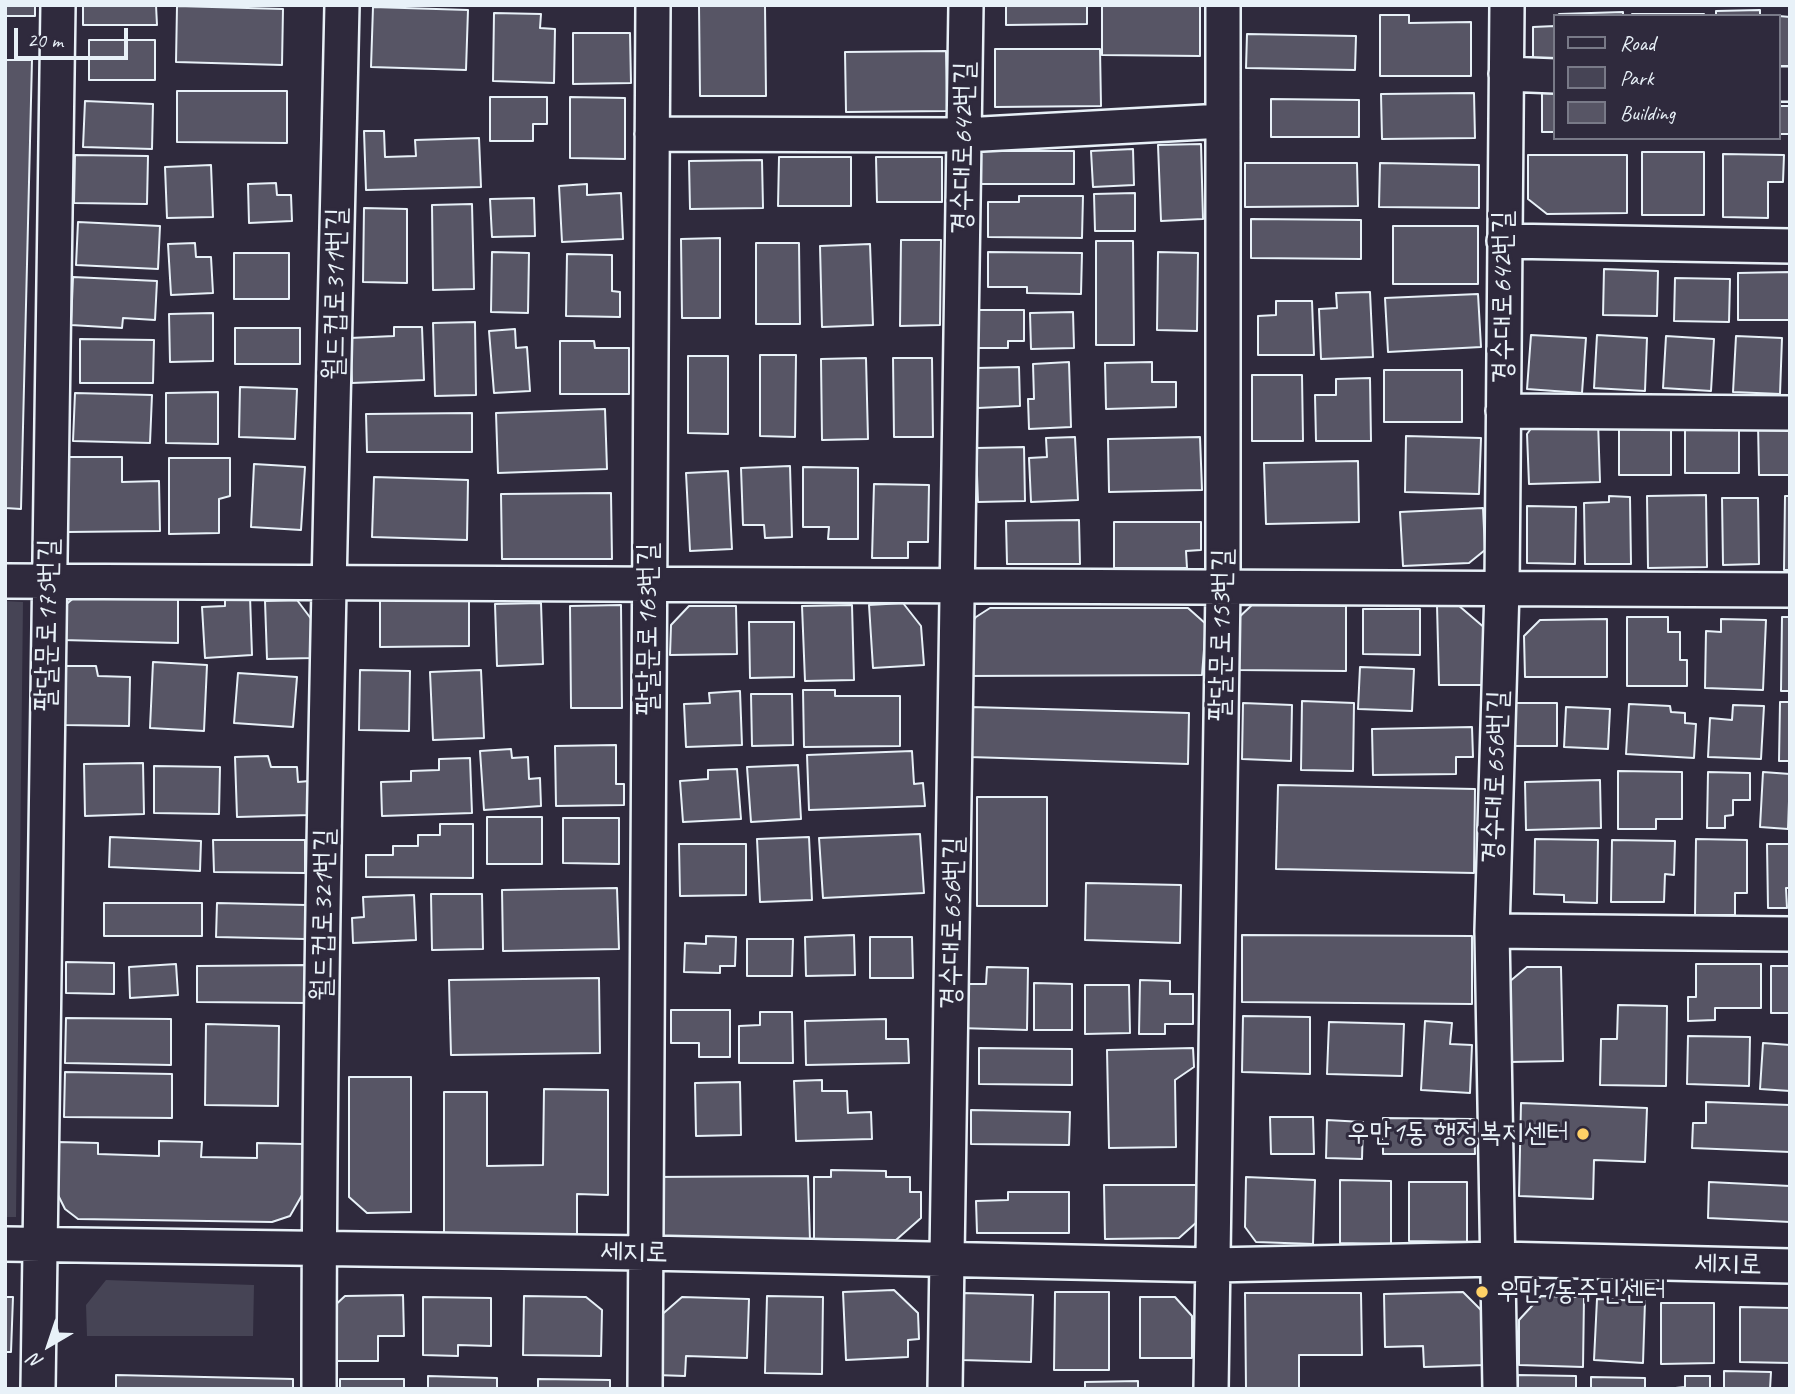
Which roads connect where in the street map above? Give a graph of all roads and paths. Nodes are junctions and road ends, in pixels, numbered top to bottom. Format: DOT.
graph roads {
  1 [pos="58,5"];
  2 [pos="342,5"];
  3 [pos="653,5"];
  4 [pos="966,5"];
  5 [pos="1223,5"];
  6 [pos="1507,5"];
  7 [pos="1506,74"];
  8 [pos="1554,76"];
  9 [pos="1223,121"];
  10 [pos="652,134"];
  11 [pos="964,135"];
  12 [pos="1504,241"];
  13 [pos="1790,246"];
  14 [pos="1503,411"];
  15 [pos="1790,413"];
  16 [pos="5,581"];
  17 [pos="48,582"];
  18 [pos="330,582"];
  19 [pos="649,584"];
  20 [pos="958,586"];
  21 [pos="1223,587"];
  22 [pos="1502,588"];
  23 [pos="1790,590"];
  24 [pos="1492,931"];
  25 [pos="1790,934"];
  26 [pos="5,1244"];
  27 [pos="41,1244"];
  28 [pos="319,1248"];
  29 [pos="645,1253"];
  30 [pos="948,1259"];
  31 [pos="1499,1259"];
  32 [pos="1213,1265"];
  33 [pos="1790,1266"];
  34 [pos="38,1389"];
  35 [pos="319,1389"];
  36 [pos="645,1389"];
  37 [pos="945,1389"];
  38 [pos="1211,1389"];
  39 [pos="1500,1389"];
  1 -- 17 [label="street, 팔달문로175번길"];
  2 -- 18 [label="street, 월드컵로311번길"];
  3 -- 10 [label="street, 팔달문로163번길"];
  4 -- 11 [label="street, 경수대로642번길"];
  5 -- 9 [label="street, 팔달문로153번길"];
  6 -- 7 [label="street, 경수대로642번길"];
  7 -- 8 [label="street"];
  7 -- 12 [label="street, 경수대로642번길"];
  9 -- 11 [label="street"];
  9 -- 21 [label="street, 팔달문로153번길"];
  10 -- 11 [label="street"];
  10 -- 19 [label="street, 팔달문로163번길"];
  11 -- 20 [label="street, 경수대로642번길"];
  12 -- 13 [label="street"];
  12 -- 14 [label="street, 경수대로642번길"];
  14 -- 15 [label="street"];
  14 -- 22 [label="street, 경수대로642번길"];
  16 -- 17 [label="street"];
  17 -- 18 [label="street"];
  17 -- 27 [label="street, 팔달문로175번길"];
  18 -- 19 [label="street"];
  18 -- 28 [label="street, 월드컵로321번길"];
  19 -- 20 [label="street"];
  19 -- 29 [label="street, 팔달문로163번길"];
  20 -- 21 [label="street"];
  20 -- 30 [label="street, 경수대로656번길"];
  21 -- 22 [label="street"];
  21 -- 32 [label="street, 팔달문로153번길"];
  22 -- 23 [label="street"];
  22 -- 24 [label="street, 경수대로656번길"];
  24 -- 25 [label="street"];
  24 -- 31 [label="street, 경수대로656번길"];
  26 -- 27 [label="street, 세지로"];
  27 -- 28 [label="street, 세지로"];
  27 -- 34 [label="street"];
  28 -- 29 [label="street, 세지로"];
  28 -- 35 [label="street"];
  29 -- 30 [label="street, 세지로"];
  29 -- 36 [label="street, 팔달문로163번길"];
  30 -- 32 [label="street, 세지로"];
  30 -- 37 [label="street"];
  31 -- 32 [label="street, 세지로"];
  31 -- 33 [label="street, 세지로"];
  31 -- 39 [label="street"];
  32 -- 38 [label="street"];
}
